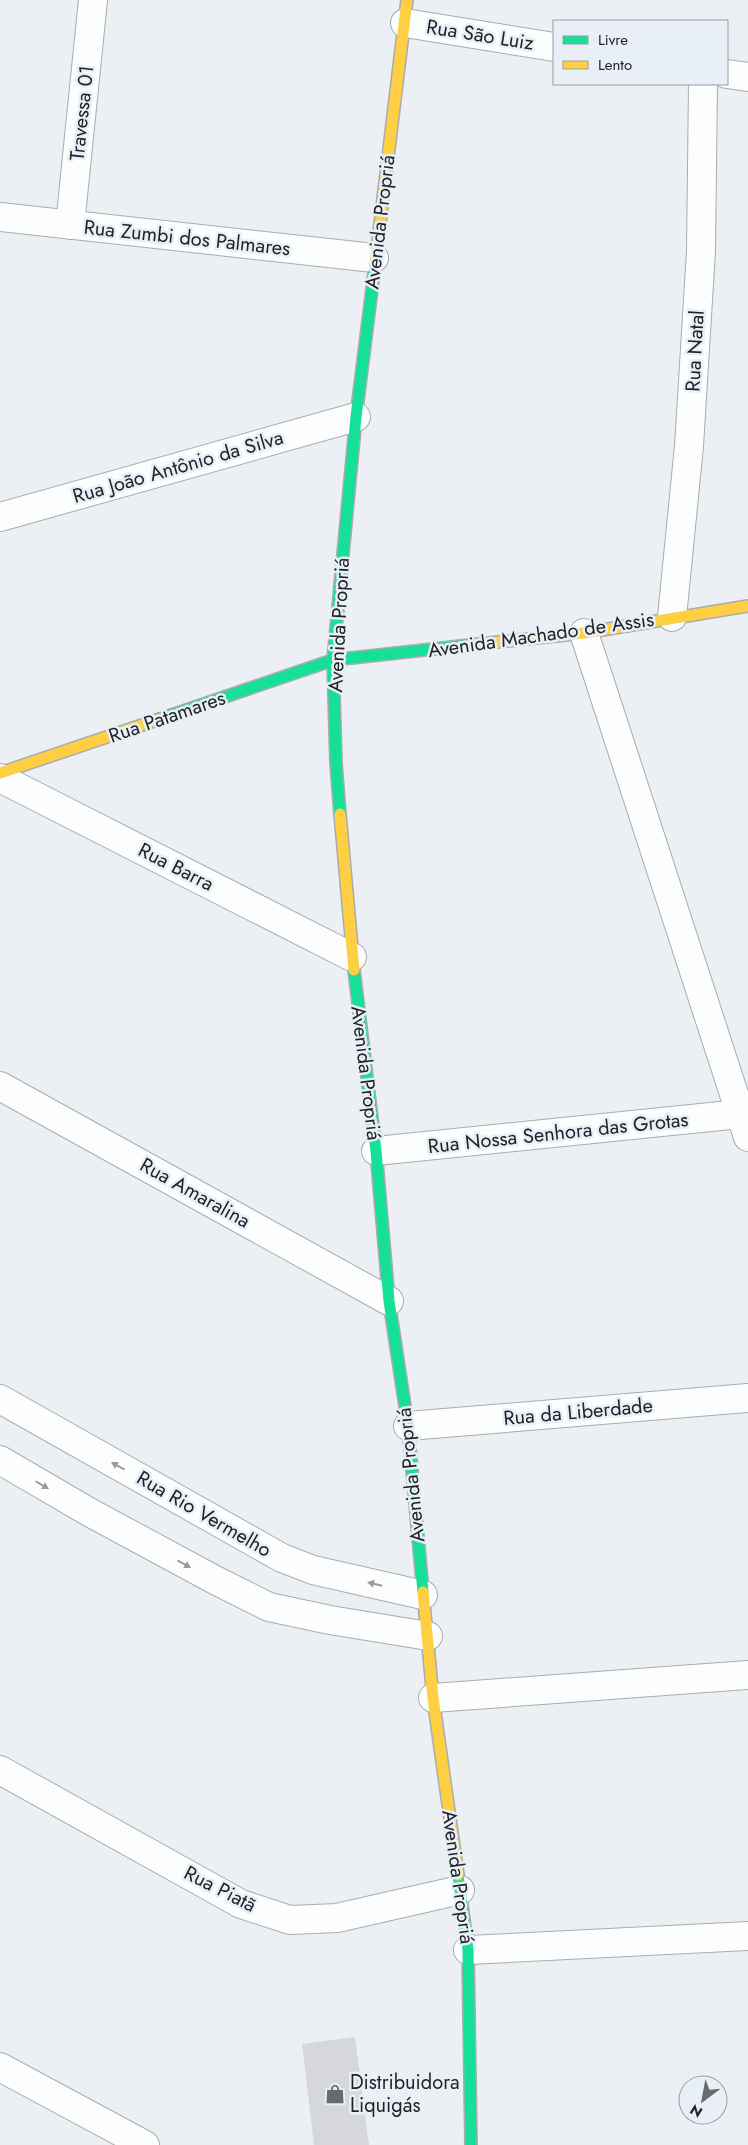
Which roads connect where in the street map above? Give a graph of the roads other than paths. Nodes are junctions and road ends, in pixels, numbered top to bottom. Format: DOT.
graph roads {
  1 [pos="93,0"];
  2 [pos="406,12"];
  3 [pos="553,47"];
  4 [pos="728,74"];
  5 [pos="748,77"];
  6 [pos="703,85"];
  7 [pos="0,217"];
  8 [pos="70,225"];
  9 [pos="374,258"];
  10 [pos="356,417"];
  11 [pos="0,517"];
  12 [pos="748,606"];
  13 [pos="672,617"];
  14 [pos="584,633"];
  15 [pos="333,660"];
  16 [pos="0,773"];
  17 [pos="0,778"];
  18 [pos="352,957"];
  19 [pos="0,1086"];
  20 [pos="744,1125"];
  21 [pos="376,1151"];
  22 [pos="389,1301"];
  23 [pos="748,1398"];
  24 [pos="0,1399"];
  25 [pos="408,1426"];
  26 [pos="0,1460"];
  27 [pos="423,1595"];
  28 [pos="428,1636"];
  29 [pos="748,1675"];
  30 [pos="433,1698"];
  31 [pos="0,1770"];
  32 [pos="460,1890"];
  33 [pos="748,1936"];
  34 [pos="468,1950"];
  35 [pos="0,2066"];
  36 [pos="145,2145"];
  37 [pos="472,2145"];
  1 -- 8 [label="street, Travessa 01"];
  2 -- 3 [label="street, Rua São Luiz"];
  2 -- 9 [label="street, Avenida Propriá"];
  4 -- 5 [label="street"];
  6 -- 13 [label="street, Rua Natal"];
  7 -- 8 [label="street, Rua Zumbi dos Palmares"];
  8 -- 9 [label="street, Rua Zumbi dos Palmares"];
  9 -- 10 [label="street, Avenida Propriá"];
  10 -- 11 [label="street, Rua João Antônio da Silva"];
  10 -- 15 [label="street, Avenida Propriá"];
  12 -- 13 [label="street, Avenida Machado de Assis"];
  13 -- 14 [label="street, Avenida Machado de Assis"];
  14 -- 15 [label="street, Avenida Machado de Assis"];
  14 -- 20 [label="street"];
  15 -- 16 [label="street, Rua Patamares"];
  15 -- 18 [label="street, Avenida Propriá"];
  17 -- 18 [label="street, Rua Barra"];
  18 -- 21 [label="street, Avenida Propriá"];
  19 -- 22 [label="street, Rua Amaralina"];
  20 -- 21 [label="street, Rua Nossa Senhora das Grotas"];
  21 -- 22 [label="street, Avenida Propriá"];
  22 -- 25 [label="street, Avenida Propriá"];
  23 -- 25 [label="street, Rua da Liberdade"];
  27 -- 24 [label="street, Rua Rio Vermelho, one-way"];
  25 -- 27 [label="street, Avenida Propriá"];
  26 -- 28 [label="street, one-way"];
  27 -- 28 [label="street, Avenida Propriá"];
  28 -- 30 [label="street, Avenida Propriá"];
  29 -- 30 [label="street"];
  30 -- 32 [label="street, Avenida Propriá"];
  31 -- 32 [label="street, Rua Piatã"];
  32 -- 34 [label="street, Avenida Propriá"];
  33 -- 34 [label="street"];
  34 -- 37 [label="street, Avenida Propriá"];
  35 -- 36 [label="street"];
}
